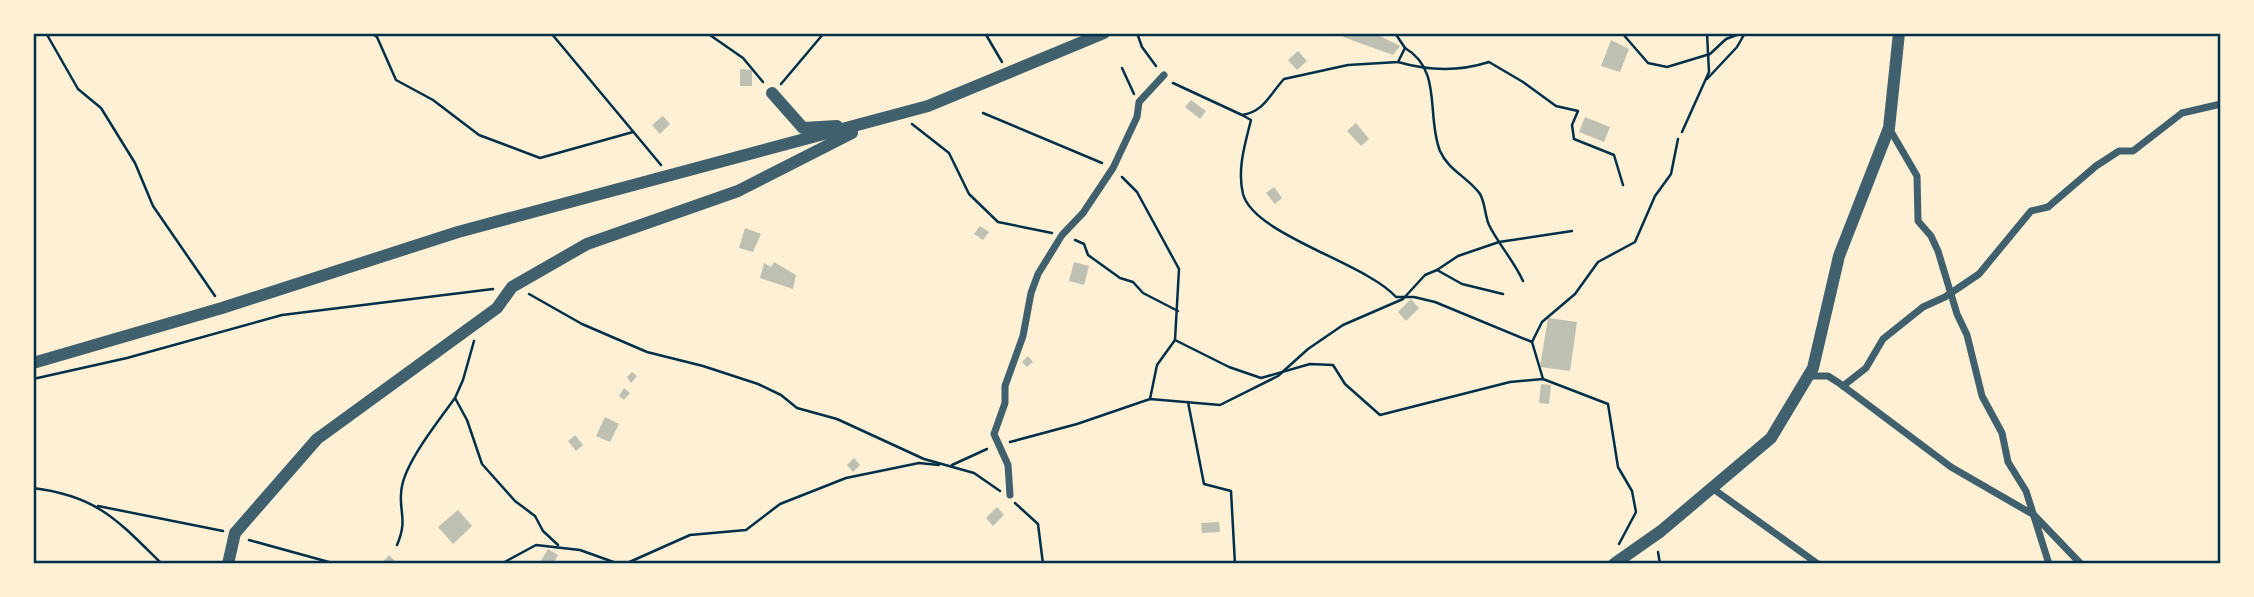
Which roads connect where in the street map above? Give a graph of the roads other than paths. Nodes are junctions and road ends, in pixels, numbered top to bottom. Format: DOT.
graph roads {
  1 [pos="1104,33"];
  2 [pos="1899,33"];
  3 [pos="1164,75"];
  4 [pos="772,93"];
  5 [pos="2221,104"];
  6 [pos="865,124"];
  7 [pos="1889,128"];
  8 [pos="1951,293"];
  9 [pos="33,363"];
  10 [pos="1809,376"];
  11 [pos="1843,386"];
  12 [pos="1712,488"];
  13 [pos="1010,495"];
  14 [pos="2034,515"];
  15 [pos="1615,559"];
  16 [pos="228,564"];
  17 [pos="1818,564"];
  18 [pos="2049,564"];
  19 [pos="2081,564"];
  1 -- 6 [label="street"];
  2 -- 7 [label="street"];
  3 -- 13 [label="street"];
  4 -- 6 [label="street"];
  5 -- 8 [label="street"];
  6 -- 9 [label="street"];
  6 -- 16 [label="street"];
  7 -- 8 [label="street"];
  7 -- 10 [label="street"];
  8 -- 11 [label="street"];
  8 -- 14 [label="street"];
  10 -- 11 [label="street"];
  10 -- 12 [label="street"];
  11 -- 14 [label="street"];
  12 -- 15 [label="street"];
  12 -- 17 [label="street"];
  14 -- 18 [label="street"];
  14 -- 19 [label="street"];
}
